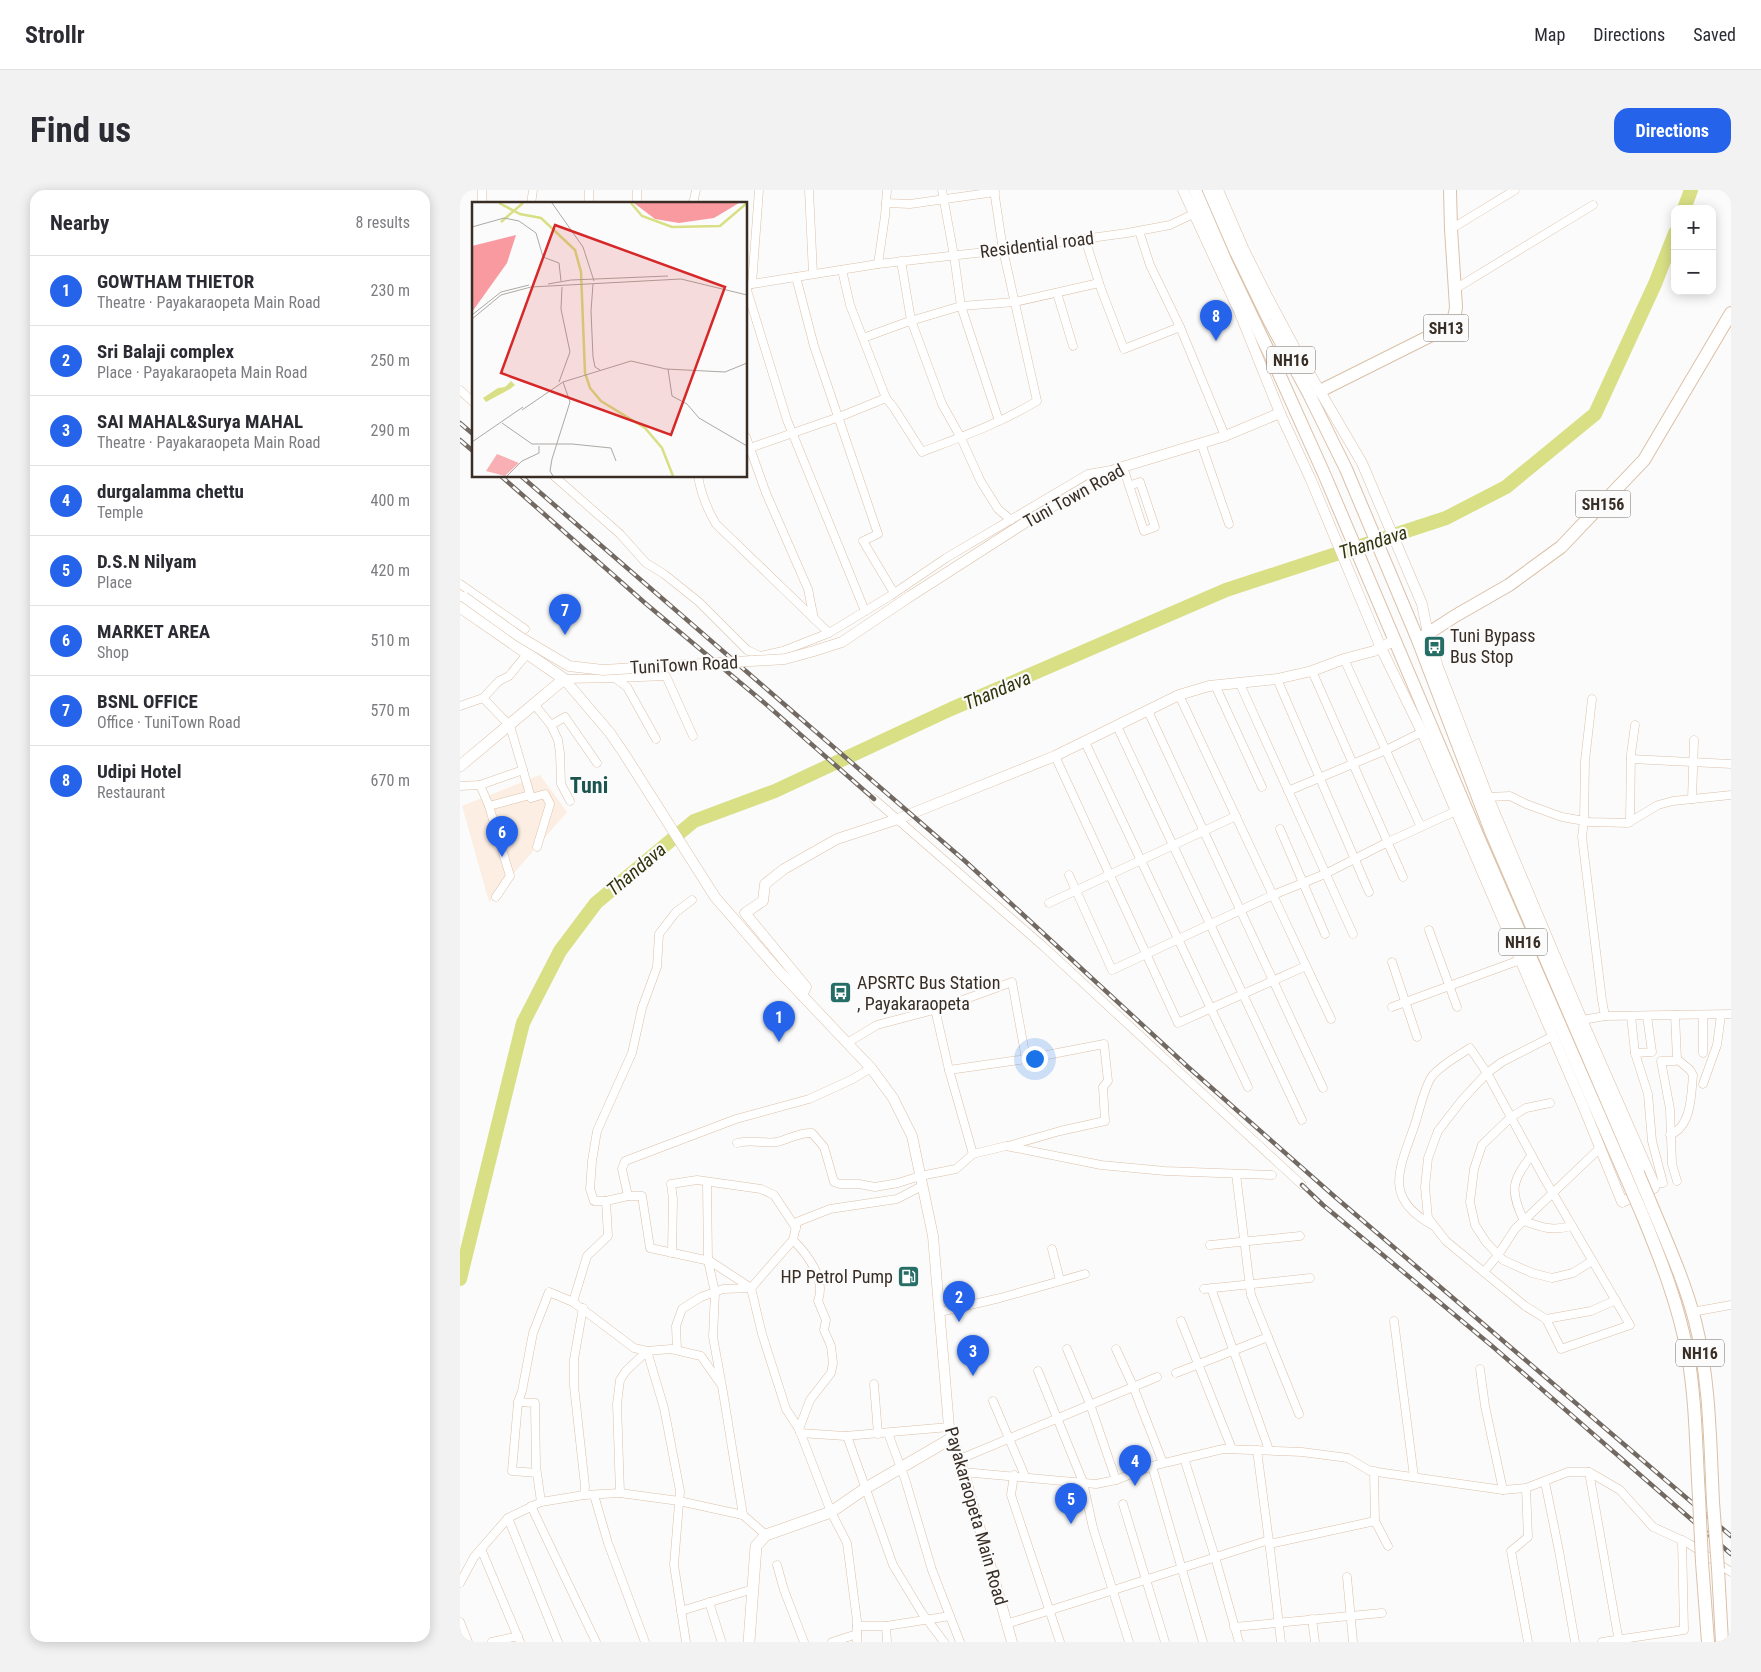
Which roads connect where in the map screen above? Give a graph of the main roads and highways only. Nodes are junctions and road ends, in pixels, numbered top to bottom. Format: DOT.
graph roads {
  1 [pos="1195,190"];
  2 [pos="1209,190"];
  3 [pos="1450,190"];
  4 [pos="1731,313"];
  5 [pos="1320,391"];
  6 [pos="461,599"];
  7 [pos="1423,637"];
  8 [pos="460,766"];
  9 [pos="1632,1175"];
  10 [pos="1648,1212"];
  11 [pos="950,1432"];
  12 [pos="749,1642"];
  13 [pos="1708,1642"];
  14 [pos="1722,1642"];
  1 -- 9 [label="main road, NH16"];
  2 -- 7 [label="main road, NH16"];
  3 -- 5 [label="main road, SH13"];
  4 -- 7 [label="main road, SH156"];
  6 -- 8 [label="main road"];
  7 -- 9 [label="main road, NH16"];
  9 -- 10 [label="main road, NH16, bridge"];
  10 -- 13 [label="main road, NH16, bridge"];
  10 -- 14 [label="main road, NH16, bridge"];
  11 -- 12 [label="main road"];
}
